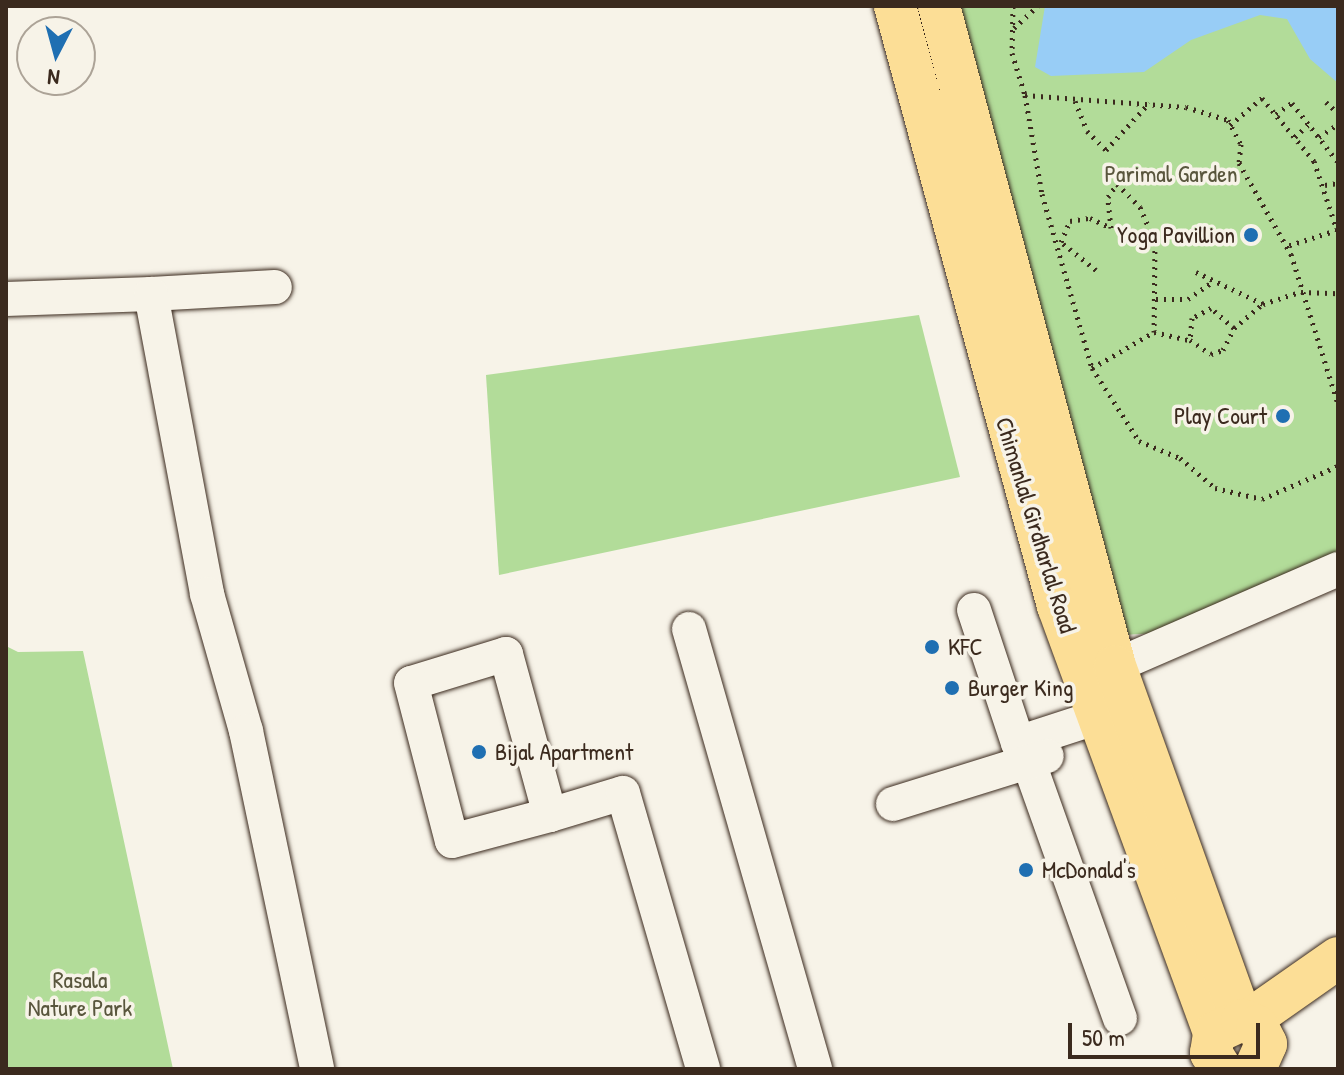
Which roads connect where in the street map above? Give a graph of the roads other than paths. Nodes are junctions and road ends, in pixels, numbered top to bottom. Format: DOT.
graph roads {
  1 [pos="895,6"];
  2 [pos="939,6"];
  3 [pos="275,287"];
  4 [pos="151,294"];
  5 [pos="6,299"];
  6 [pos="1338,569"];
  7 [pos="974,610"];
  8 [pos="689,629"];
  9 [pos="1115,666"];
  10 [pos="1101,726"];
  11 [pos="1029,763"];
  12 [pos="893,804"];
  13 [pos="550,815"];
  14 [pos="1338,958"];
  15 [pos="1338,991"];
  16 [pos="1120,1018"];
  17 [pos="1237,1049"];
  18 [pos="317,1069"];
  19 [pos="703,1069"];
  20 [pos="815,1069"];
  1 -- 10 [label="main road, Chimanlal Girdharlal Road"];
  2 -- 9 [label="main road, Chimanlal Girdharlal Road"];
  3 -- 4 [label="street"];
  4 -- 5 [label="street"];
  4 -- 18 [label="street"];
  6 -- 9 [label="street"];
  7 -- 10 [label="street"];
  8 -- 20 [label="street"];
  9 -- 17 [label="main road, Chimanlal Girdharlal Road"];
  10 -- 11 [label="street"];
  10 -- 17 [label="main road, Chimanlal Girdharlal Road"];
  11 -- 12 [label="street"];
  11 -- 16 [label="street"];
  13 -- 13 [label="street"];
  13 -- 19 [label="street"];
  14 -- 17 [label="main road"];
  15 -- 17 [label="main road"];
}
